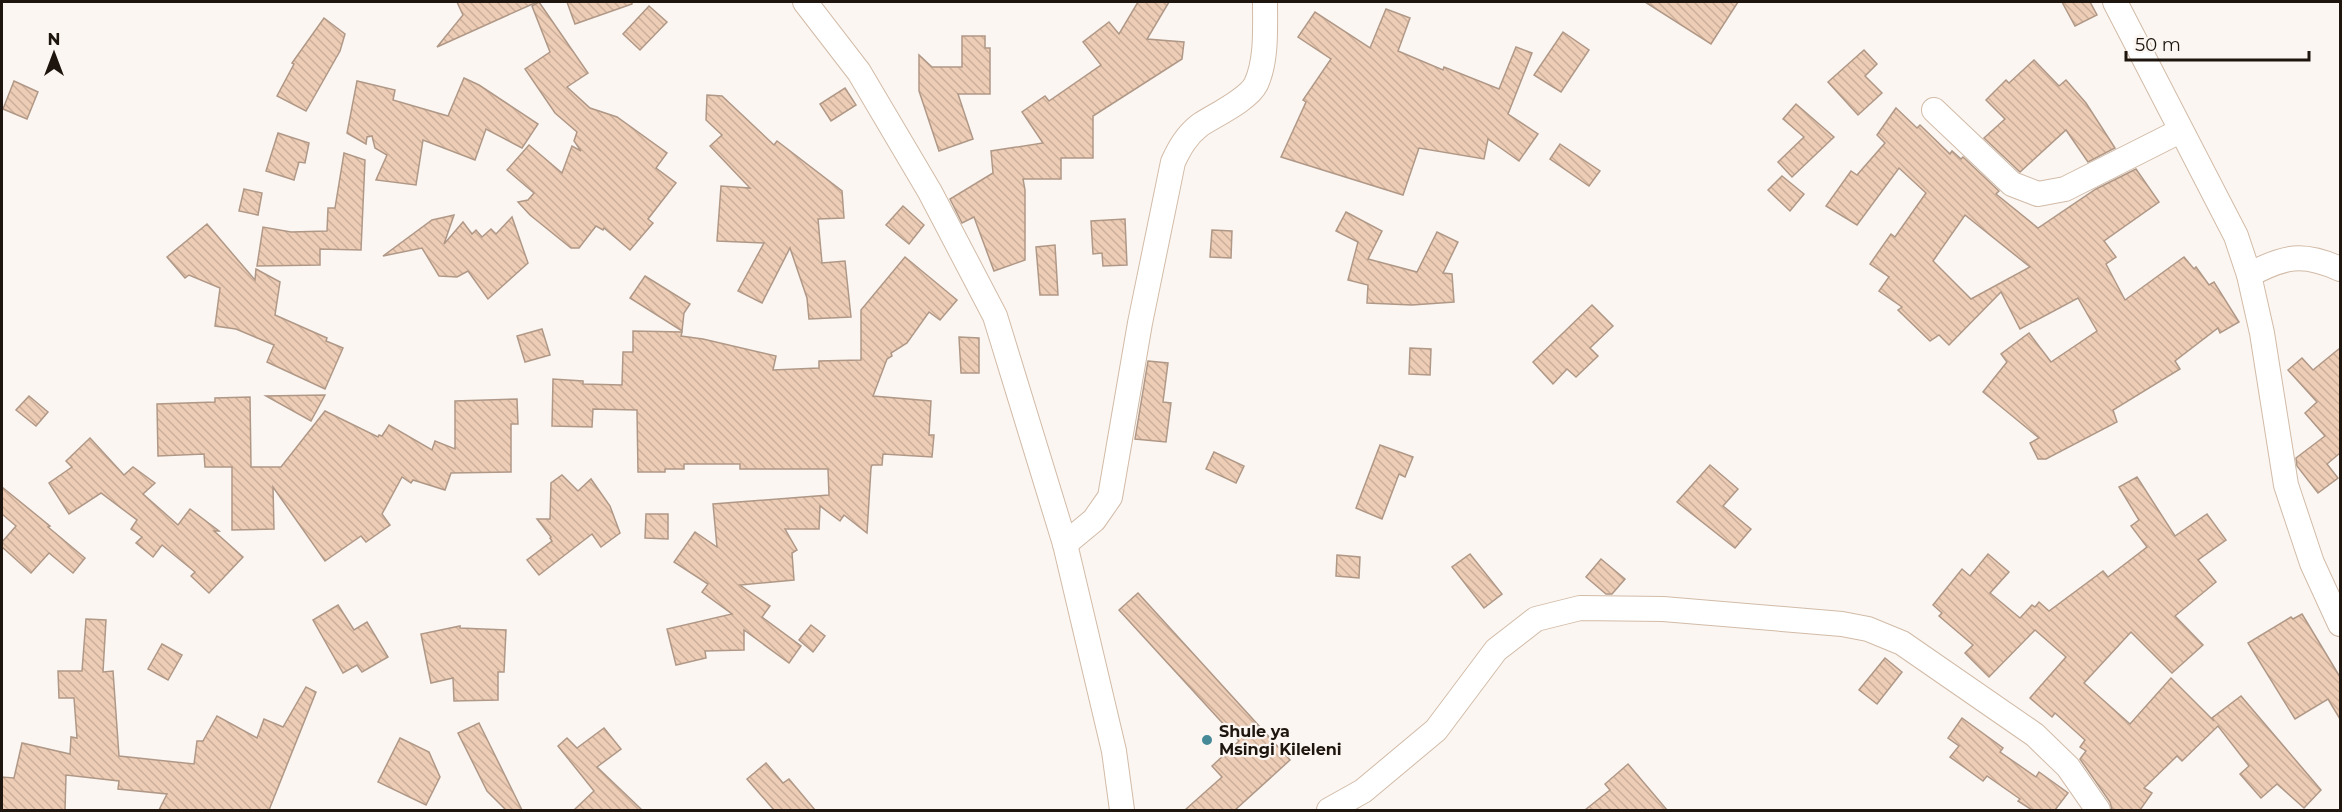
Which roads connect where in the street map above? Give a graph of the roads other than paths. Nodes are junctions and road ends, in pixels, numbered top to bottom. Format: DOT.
graph roads {
  1 [pos="805,2"];
  2 [pos="1265,2"];
  3 [pos="2115,2"];
  4 [pos="1934,110"];
  5 [pos="2180,131"];
  6 [pos="2340,268"];
  7 [pos="2248,275"];
  8 [pos="1065,544"];
  9 [pos="2340,624"];
  10 [pos="1122,810"];
  11 [pos="1329,810"];
  12 [pos="2098,810"];
  1 -- 8 [label="street"];
  2 -- 8 [label="street"];
  3 -- 5 [label="street"];
  4 -- 5 [label="street"];
  5 -- 7 [label="street"];
  6 -- 7 [label="street"];
  7 -- 9 [label="street"];
  8 -- 10 [label="street"];
  11 -- 12 [label="street"];
}
